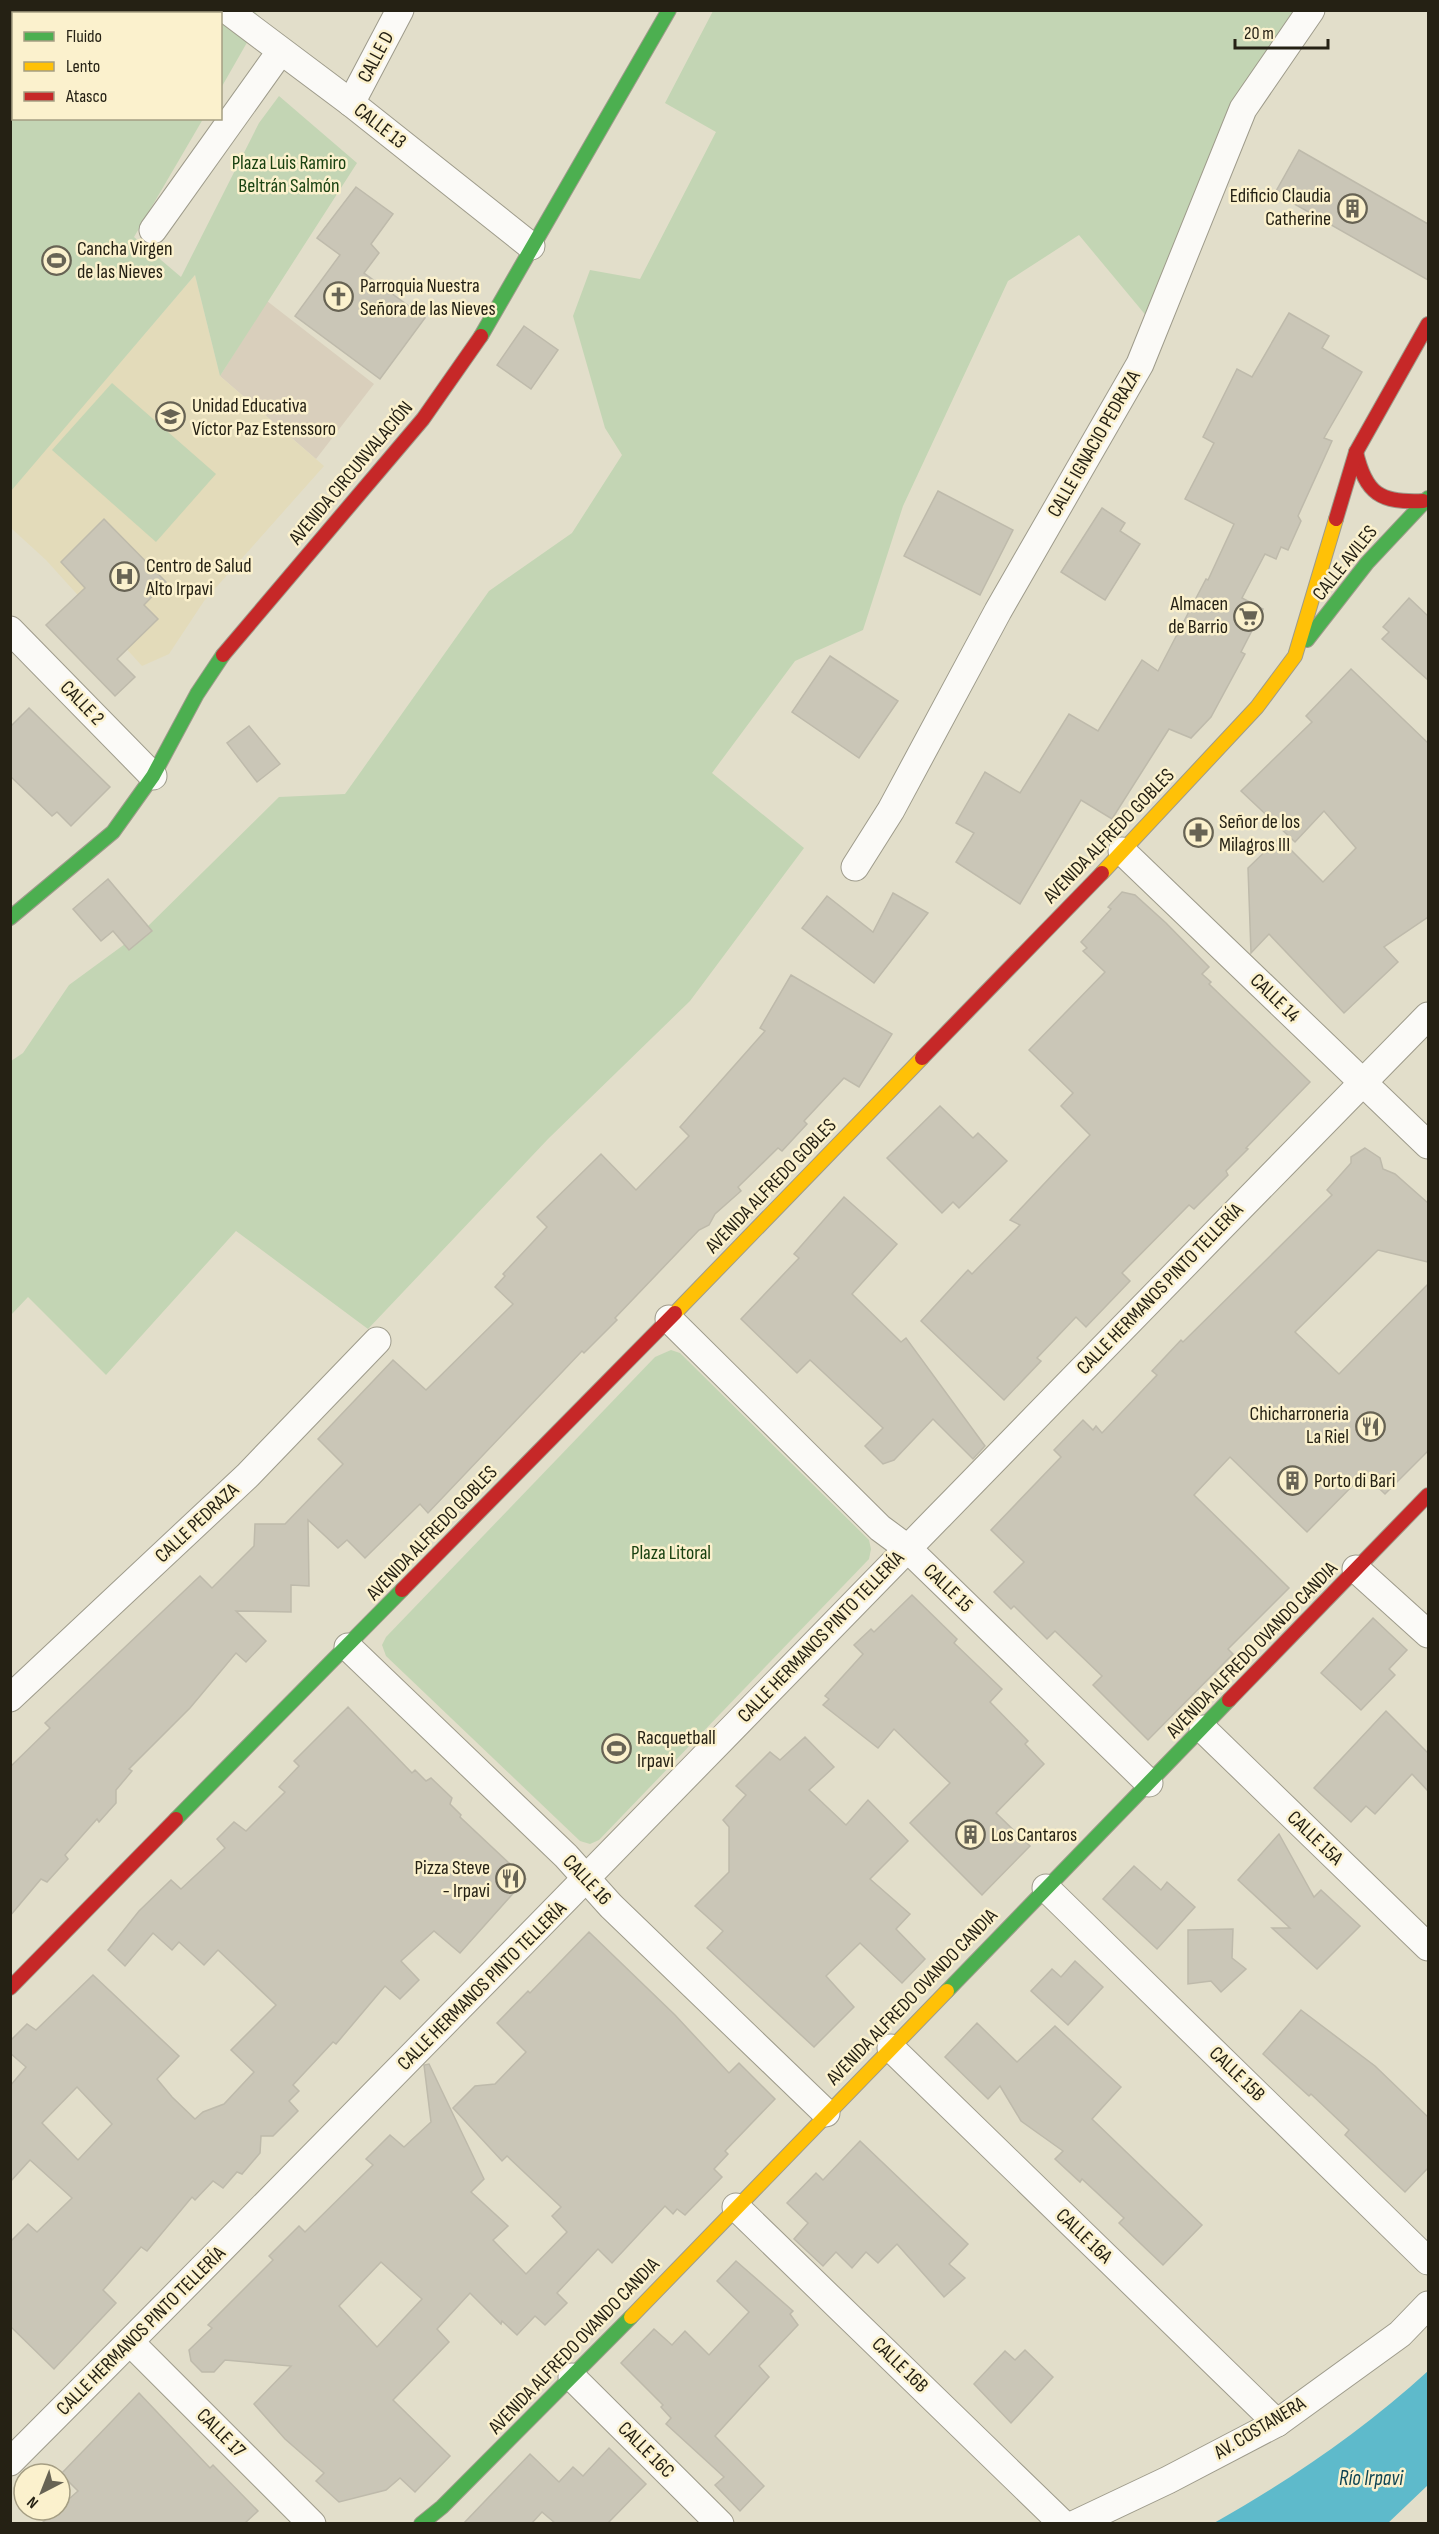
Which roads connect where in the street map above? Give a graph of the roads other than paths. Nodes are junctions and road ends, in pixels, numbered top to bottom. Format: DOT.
graph roads {
  1 [pos="226,10"];
  2 [pos="400,10"];
  3 [pos="669,10"];
  4 [pos="1311,10"];
  5 [pos="280,52"];
  6 [pos="351,103"];
  7 [pos="153,230"];
  8 [pos="531,246"];
  9 [pos="1428,324"];
  10 [pos="1356,452"];
  11 [pos="1426,500"];
  12 [pos="10,630"];
  13 [pos="1295,656"];
  14 [pos="153,776"];
  15 [pos="1122,851"];
  16 [pos="855,867"];
  17 [pos="10,918"];
  18 [pos="1428,1016"];
  19 [pos="1363,1082"];
  20 [pos="1428,1145"];
  21 [pos="669,1319"];
  22 [pos="377,1341"];
  23 [pos="1428,1496"];
  24 [pos="907,1548"];
  25 [pos="1356,1569"];
  26 [pos="1428,1634"];
  27 [pos="348,1647"];
  28 [pos="10,1698"];
  29 [pos="1203,1729"];
  30 [pos="1149,1783"];
  31 [pos="586,1880"];
  32 [pos="1046,1888"];
  33 [pos="1428,1947"];
  34 [pos="10,1988"];
  35 [pos="891,2048"];
  36 [pos="826,2113"];
  37 [pos="736,2207"];
  38 [pos="1428,2261"];
  39 [pos="1428,2305"];
  40 [pos="130,2342"];
  41 [pos="572,2377"];
  42 [pos="1277,2423"];
  43 [pos="10,2462"];
  44 [pos="312,2523"];
  45 [pos="421,2523"];
  46 [pos="720,2523"];
  47 [pos="1063,2523"];
  48 [pos="1075,2523"];
  1 -- 5 [label="street, CALLE 13"];
  2 -- 6 [label="street, CALLE D"];
  3 -- 8 [label="main road, AVENIDA CIRCUNVALACIÓN"];
  4 -- 16 [label="street, CALLE IGNACIO PEDRAZA"];
  5 -- 6 [label="street, CALLE 13"];
  5 -- 7 [label="street"];
  6 -- 8 [label="street, CALLE 13"];
  8 -- 14 [label="main road, AVENIDA CIRCUNVALACIÓN"];
  9 -- 10 [label="main road, AVENIDA ALFREDO GOBLES"];
  10 -- 11 [label="main road"];
  10 -- 13 [label="main road, AVENIDA ALFREDO GOBLES"];
  11 -- 13 [label="main road, CALLE AVILES"];
  12 -- 14 [label="street, CALLE 2"];
  13 -- 15 [label="main road, AVENIDA ALFREDO GOBLES"];
  14 -- 17 [label="main road, AVENIDA CIRCUNVALACIÓN"];
  15 -- 19 [label="street, CALLE 14"];
  15 -- 21 [label="main road, AVENIDA ALFREDO GOBLES"];
  18 -- 19 [label="street, CALLE HERMANOS PINTO TELLERÍA"];
  19 -- 20 [label="street, CALLE 14"];
  19 -- 24 [label="street, CALLE HERMANOS PINTO TELLERÍA"];
  21 -- 24 [label="street, CALLE 15"];
  21 -- 27 [label="main road, AVENIDA ALFREDO GOBLES"];
  22 -- 28 [label="street, CALLE PEDRAZA"];
  23 -- 25 [label="main road, AVENIDA ALFREDO OVANDO CANDIA"];
  24 -- 30 [label="street, CALLE 15"];
  24 -- 31 [label="street, CALLE HERMANOS PINTO TELLERÍA"];
  25 -- 26 [label="street"];
  25 -- 29 [label="main road, AVENIDA ALFREDO OVANDO CANDIA"];
  27 -- 31 [label="street, CALLE 16"];
  27 -- 34 [label="main road, AVENIDA ALFREDO GOBLES"];
  29 -- 30 [label="main road, AVENIDA ALFREDO OVANDO CANDIA"];
  29 -- 33 [label="street, CALLE 15A"];
  30 -- 32 [label="main road, AVENIDA ALFREDO OVANDO CANDIA"];
  31 -- 36 [label="street, CALLE 16"];
  31 -- 40 [label="street, CALLE HERMANOS PINTO TELLERÍA"];
  32 -- 35 [label="main road, AVENIDA ALFREDO OVANDO CANDIA"];
  32 -- 38 [label="street, CALLE 15B"];
  35 -- 36 [label="main road, AVENIDA ALFREDO OVANDO CANDIA"];
  35 -- 42 [label="street, CALLE 16A"];
  36 -- 37 [label="main road, AVENIDA ALFREDO OVANDO CANDIA"];
  37 -- 41 [label="main road, AVENIDA ALFREDO OVANDO CANDIA"];
  37 -- 47 [label="street, CALLE 16B"];
  39 -- 42 [label="street, AV. COSTANERA"];
  40 -- 43 [label="street, CALLE HERMANOS PINTO TELLERÍA"];
  40 -- 44 [label="street, CALLE 17"];
  41 -- 45 [label="main road, AVENIDA ALFREDO OVANDO CANDIA"];
  41 -- 46 [label="street, CALLE 16C"];
  42 -- 48 [label="street, AV. COSTANERA"];
}
